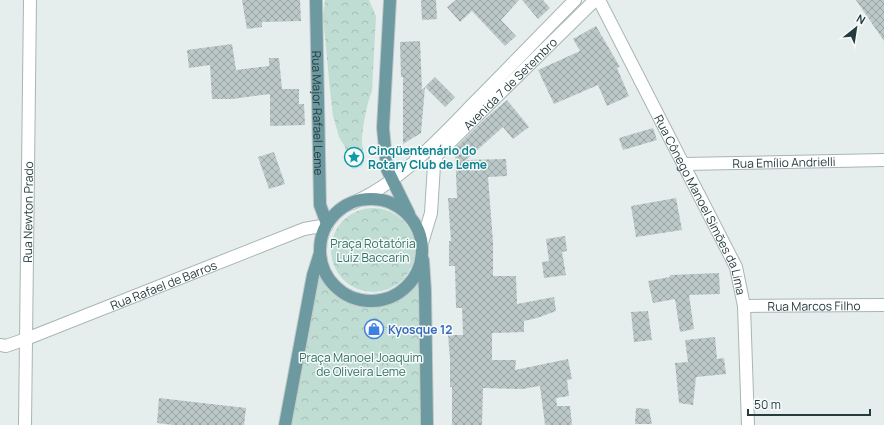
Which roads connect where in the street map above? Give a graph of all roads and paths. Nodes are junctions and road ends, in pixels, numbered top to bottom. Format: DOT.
graph roads {
  1 [pos="30,0"];
  2 [pos="316,0"];
  3 [pos="390,0"];
  4 [pos="575,0"];
  5 [pos="595,0"];
  6 [pos="599,0"];
  7 [pos="884,160"];
  8 [pos="684,164"];
  9 [pos="392,180"];
  10 [pos="352,203"];
  11 [pos="411,219"];
  12 [pos="327,225"];
  13 [pos="422,248"];
  14 [pos="320,250"];
  15 [pos="884,305"];
  16 [pos="744,306"];
  17 [pos="26,339"];
  18 [pos="0,346"];
  19 [pos="24,425"];
  20 [pos="285,425"];
  21 [pos="427,425"];
  22 [pos="748,425"];
  1 -- 17 [label="street, Rua Newton Prado"];
  2 -- 12 [label="main road, Rua Major Rafael Leme"];
  3 -- 9 [label="main road"];
  4 -- 9 [label="street, Avenida 7 de Setembro"];
  5 -- 13 [label="street, Avenida 7 de Setembro"];
  6 -- 8 [label="street, Rua Cônego Manoel Simões da Lima"];
  7 -- 8 [label="street, Rua Emílio Andrielli"];
  8 -- 16 [label="street, Rua Cônego Manoel Simões da Lima"];
  9 -- 10 [label="street, Avenida 7 de Setembro"];
  9 -- 11 [label="main road"];
  10 -- 11 [label="main road"];
  10 -- 12 [label="main road"];
  11 -- 13 [label="main road"];
  12 -- 14 [label="main road"];
  12 -- 17 [label="street, Rua Rafael de Barros"];
  13 -- 14 [label="main road"];
  13 -- 21 [label="main road"];
  14 -- 20 [label="main road"];
  15 -- 16 [label="street, Rua Marcos Filho"];
  16 -- 22 [label="street, Rua Cônego Manoel Simões da Lima"];
  17 -- 18 [label="street, Rua Rafael de Barros"];
  17 -- 19 [label="street, Rua Newton Prado"];
}
